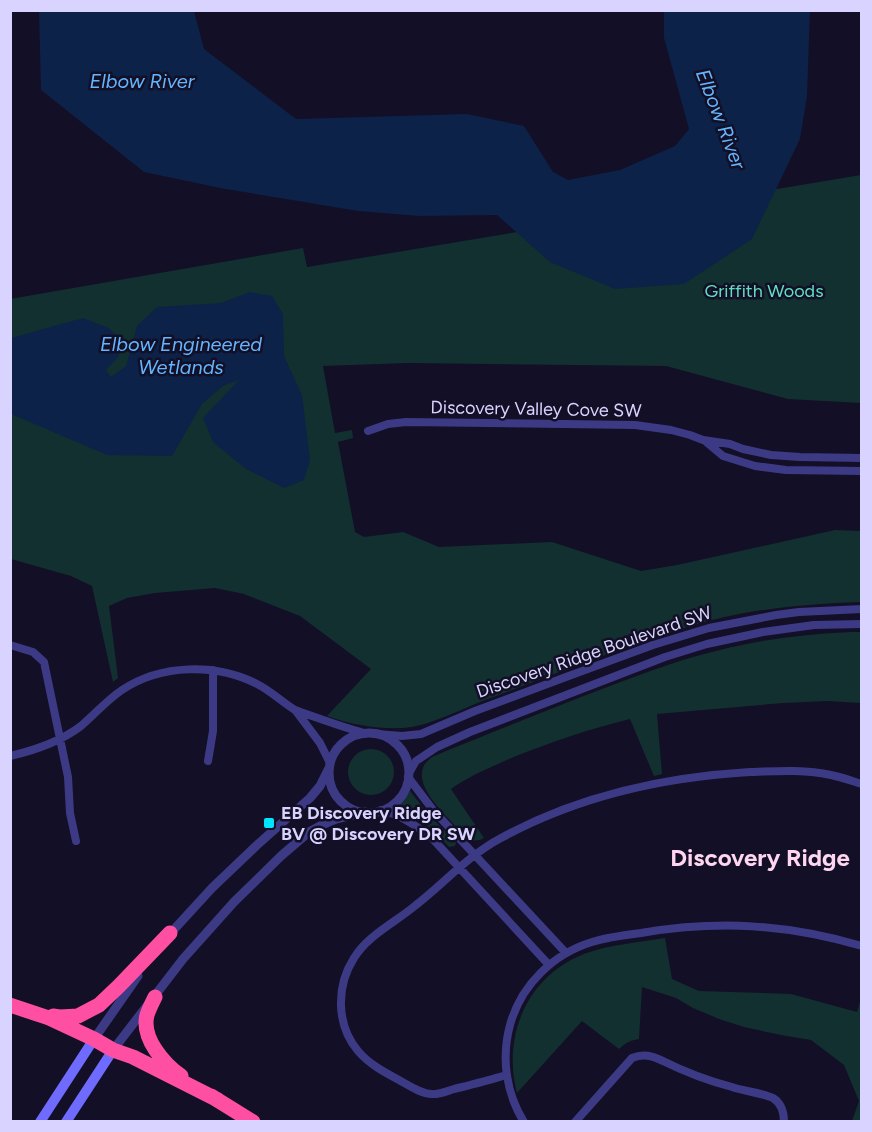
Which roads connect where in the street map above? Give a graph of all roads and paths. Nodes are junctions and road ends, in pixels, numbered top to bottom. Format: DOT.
graph roads {
  1 [pos="368,431"];
  2 [pos="703,440"];
  3 [pos="861,458"];
  4 [pos="861,471"];
  5 [pos="861,609"];
  6 [pos="861,624"];
  7 [pos="10,645"];
  8 [pos="213,670"];
  9 [pos="295,710"];
  10 [pos="364,733"];
  11 [pos="377,734"];
  12 [pos="60,739"];
  13 [pos="10,756"];
  14 [pos="208,760"];
  15 [pos="330,765"];
  16 [pos="409,775"];
  17 [pos="861,784"];
  18 [pos="381,810"];
  19 [pos="366,812"];
  20 [pos="76,841"];
  21 [pos="475,855"];
  22 [pos="459,867"];
  23 [pos="170,933"];
  24 [pos="861,946"];
  25 [pos="566,953"];
  26 [pos="552,962"];
  27 [pos="155,997"];
  28 [pos="12,1005"];
  29 [pos="94,1039"];
  30 [pos="113,1050"];
  31 [pos="507,1076"];
  32 [pos="218,1100"];
  33 [pos="40,1122"];
  34 [pos="66,1122"];
  35 [pos="253,1122"];
  36 [pos="524,1122"];
  37 [pos="575,1122"];
  38 [pos="784,1122"];
  1 -- 2 [label="street, Discovery Valley Cove SW"];
  2 -- 3 [label="street, Discovery Valley Cove SW"];
  2 -- 4 [label="street, Discovery Valley Cove SW"];
  5 -- 11 [label="street, Discovery Ridge Boulevard SW"];
  6 -- 16 [label="street, Discovery Ridge Boulevard SW"];
  7 -- 12 [label="street"];
  8 -- 9 [label="street"];
  8 -- 12 [label="street"];
  8 -- 14 [label="street"];
  9 -- 10 [label="street"];
  9 -- 15 [label="street"];
  10 -- 11 [label="street"];
  10 -- 15 [label="street"];
  11 -- 16 [label="street"];
  12 -- 13 [label="street"];
  12 -- 20 [label="street"];
  15 -- 19 [label="street"];
  15 -- 23 [label="street"];
  16 -- 18 [label="street"];
  16 -- 21 [label="street"];
  17 -- 21 [label="street"];
  18 -- 19 [label="street"];
  18 -- 22 [label="street"];
  19 -- 27 [label="street"];
  21 -- 22 [label="street"];
  21 -- 25 [label="street"];
  22 -- 26 [label="street"];
  22 -- 31 [label="street"];
  23 -- 28 [label="highway"];
  23 -- 29 [label="street"];
  24 -- 25 [label="street"];
  25 -- 26 [label="street"];
  26 -- 31 [label="street"];
  27 -- 30 [label="street"];
  27 -- 32 [label="highway"];
  28 -- 29 [label="highway"];
  29 -- 30 [label="highway"];
  29 -- 33 [label="main road"];
  30 -- 32 [label="highway"];
  30 -- 34 [label="main road"];
  31 -- 36 [label="street"];
  32 -- 35 [label="highway"];
  37 -- 38 [label="street"];
}
